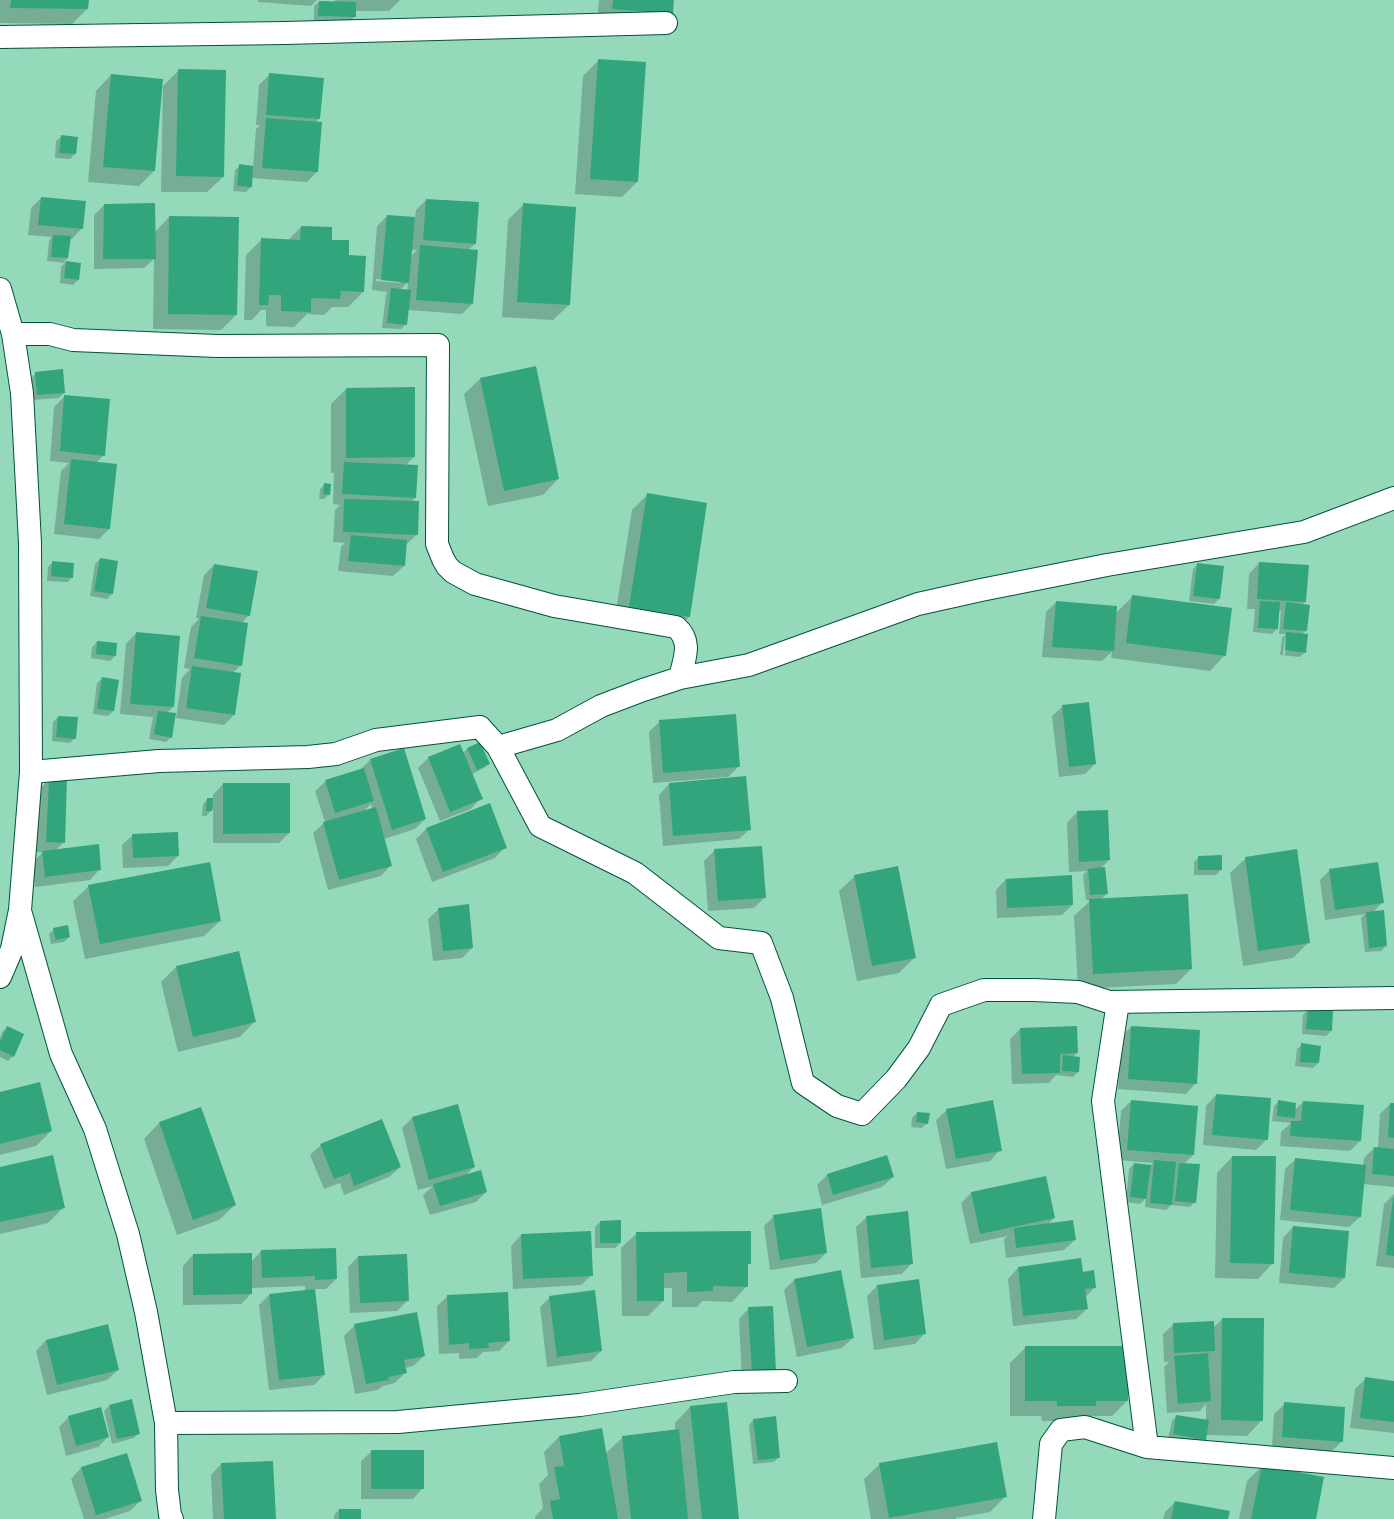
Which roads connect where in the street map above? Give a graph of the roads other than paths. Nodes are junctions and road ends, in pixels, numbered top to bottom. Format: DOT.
graph roads {
  1 [pos="666,23"];
  2 [pos="0,37"];
  3 [pos="0,289"];
  4 [pos="13,334"];
  5 [pos="1394,498"];
  6 [pos="680,678"];
  7 [pos="498,747"];
  8 [pos="31,772"];
  9 [pos="20,910"];
  10 [pos="0,978"];
  11 [pos="1394,998"];
  12 [pos="1118,1002"];
  13 [pos="786,1381"];
  14 [pos="166,1423"];
  15 [pos="1147,1447"];
  16 [pos="1394,1468"];
  17 [pos="172,1519"];
  18 [pos="1044,1519"];
  1 -- 2 [label="street"];
  3 -- 4 [label="street"];
  4 -- 6 [label="street"];
  4 -- 8 [label="street"];
  5 -- 6 [label="street"];
  6 -- 7 [label="street"];
  7 -- 8 [label="street"];
  7 -- 12 [label="street"];
  8 -- 9 [label="street"];
  9 -- 10 [label="street"];
  9 -- 14 [label="street"];
  11 -- 12 [label="street"];
  12 -- 15 [label="street"];
  13 -- 14 [label="street"];
  14 -- 17 [label="street"];
  15 -- 16 [label="street"];
  15 -- 18 [label="street"];
}
